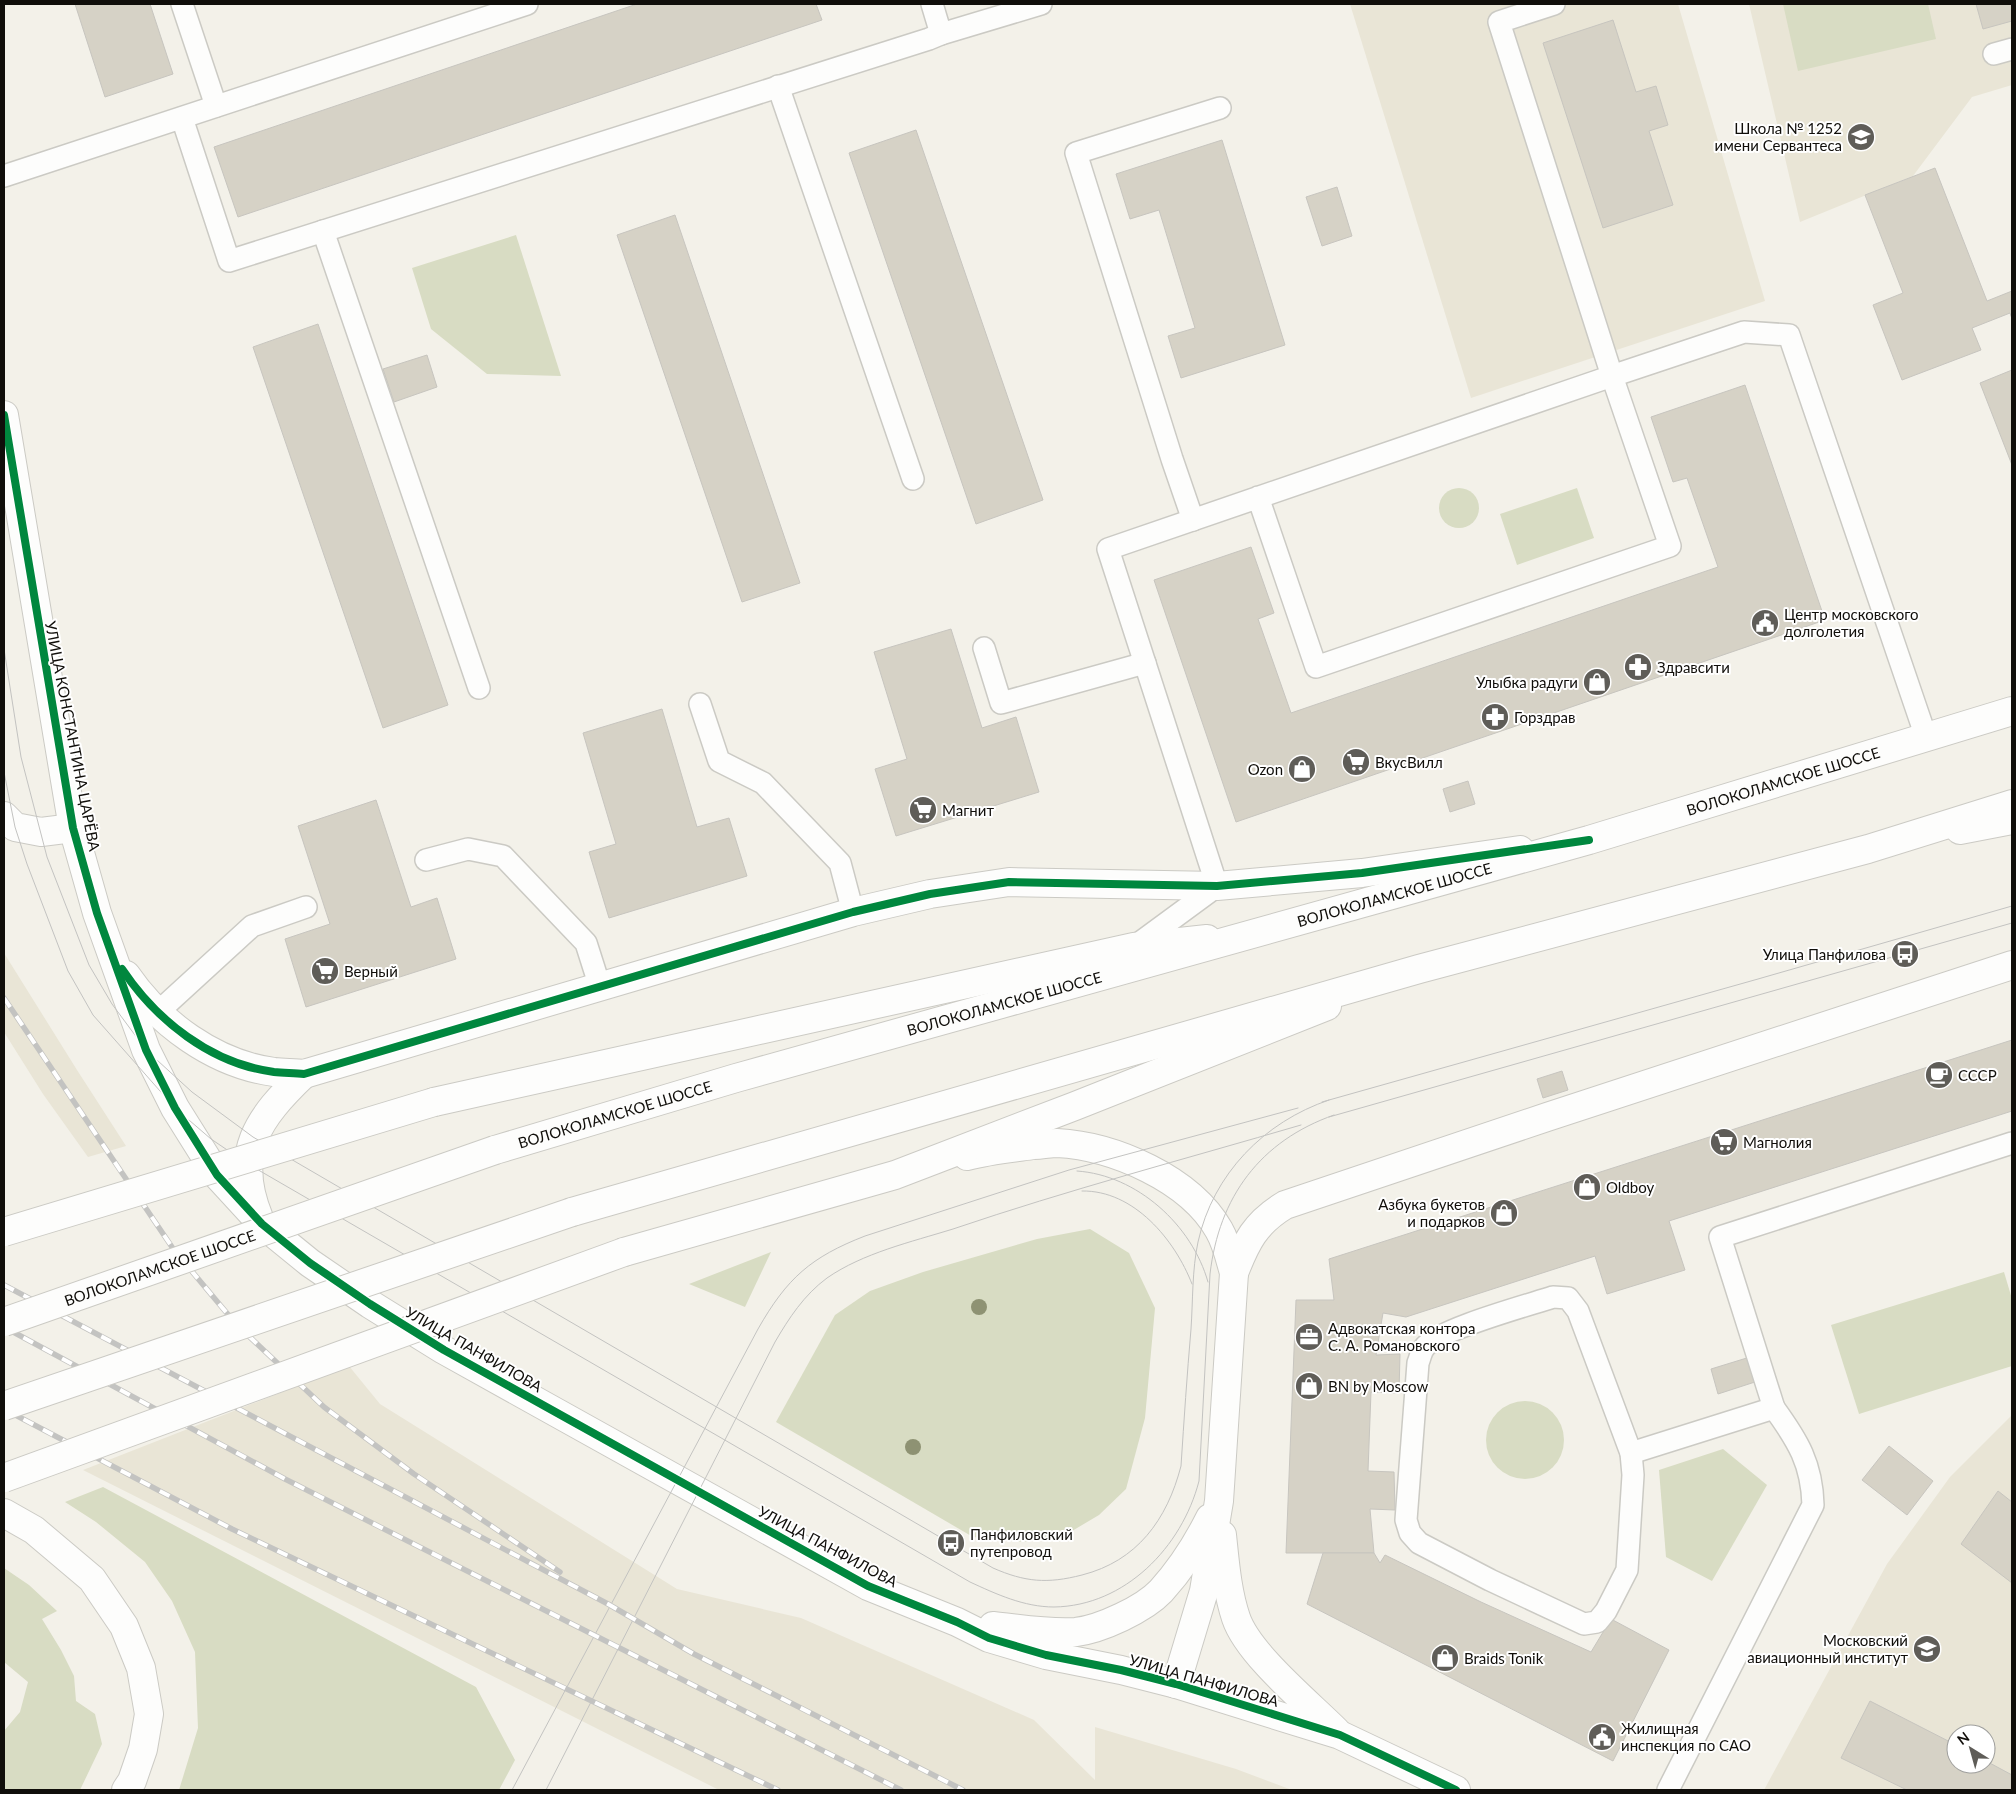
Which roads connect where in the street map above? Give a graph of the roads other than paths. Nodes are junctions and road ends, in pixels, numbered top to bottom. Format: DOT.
graph roads {
  1 [pos="182,4"];
  2 [pos="527,4"];
  3 [pos="932,4"];
  4 [pos="1041,4"];
  5 [pos="1554,4"];
  6 [pos="941,34"];
  7 [pos="778,86"];
  8 [pos="216,106"];
  9 [pos="1220,108"];
  10 [pos="182,118"];
  11 [pos="4,176"];
  12 [pos="324,231"];
  13 [pos="1612,376"];
  14 [pos="4,415"];
  15 [pos="913,479"];
  16 [pos="1258,497"];
  17 [pos="1193,520"];
  18 [pos="984,648"];
  19 [pos="1145,663"];
  20 [pos="479,688"];
  21 [pos="700,704"];
  22 [pos="2012,711"];
  23 [pos="1926,737"];
  24 [pos="2012,804"];
  25 [pos="4,816"];
  26 [pos="2012,820"];
  27 [pos="73,828"];
  28 [pos="1589,840"];
  29 [pos="1868,849"];
  30 [pos="426,860"];
  31 [pos="1217,886"];
  32 [pos="306,907"];
  33 [pos="853,912"];
  34 [pos="1265,932"];
  35 [pos="1134,947"];
  36 [pos="112,955"];
  37 [pos="2012,965"];
  38 [pos="1419,969"];
  39 [pos="600,987"];
  40 [pos="158,1012"];
  41 [pos="304,1074"];
  42 [pos="2012,1143"];
  43 [pos="895,1175"];
  44 [pos="262,1224"];
  45 [pos="4,1232"];
  46 [pos="287,1246"];
  47 [pos="1234,1274"];
  48 [pos="4,1322"];
  49 [pos="4,1406"];
  50 [pos="1774,1408"];
  51 [pos="1631,1453"];
  52 [pos="4,1478"];
  53 [pos="1219,1501"];
  54 [pos="4,1513"];
  55 [pos="957,1622"];
  56 [pos="1176,1684"];
  57 [pos="1340,1734"];
  58 [pos="131,1787"];
  59 [pos="1456,1790"];
  60 [pos="1668,1790"];
  1 -- 8 [label="lane"];
  2 -- 8 [label="lane"];
  3 -- 6 [label="lane"];
  4 -- 6 [label="lane"];
  5 -- 13 [label="lane"];
  6 -- 7 [label="lane"];
  7 -- 12 [label="lane"];
  7 -- 15 [label="lane"];
  8 -- 10 [label="lane"];
  9 -- 17 [label="lane"];
  10 -- 11 [label="lane"];
  10 -- 12 [label="lane"];
  12 -- 20 [label="lane"];
  13 -- 16 [label="lane"];
  13 -- 16 [label="lane"];
  13 -- 23 [label="lane"];
  14 -- 27 [label="main road, УЛИЦА КОНСТАНТИНА ЦАРЁВА"];
  16 -- 17 [label="lane"];
  17 -- 19 [label="lane"];
  18 -- 19 [label="lane"];
  19 -- 31 [label="lane"];
  21 -- 33 [label="lane"];
  22 -- 23 [label="main road, ВОЛОКОЛАМСКОЕ ШОССЕ"];
  23 -- 28 [label="main road, ВОЛОКОЛАМСКОЕ ШОССЕ"];
  24 -- 29 [label="main road"];
  25 -- 27 [label="main road"];
  26 -- 29 [label="main road"];
  27 -- 36 [label="main road, УЛИЦА КОНСТАНТИНА ЦАРЁВА"];
  28 -- 31 [label="main road"];
  28 -- 34 [label="main road, ВОЛОКОЛАМСКОЕ ШОССЕ"];
  29 -- 38 [label="main road"];
  30 -- 39 [label="lane"];
  31 -- 33 [label="main road"];
  31 -- 35 [label="lane"];
  32 -- 40 [label="lane"];
  33 -- 39 [label="main road"];
  34 -- 35 [label="main road"];
  34 -- 48 [label="main road, ВОЛОКОЛАМСКОЕ ШОССЕ, bridge"];
  35 -- 45 [label="main road, bridge"];
  36 -- 40 [label="main road"];
  36 -- 44 [label="main road, УЛИЦА КОНСТАНТИНА ЦАРЁВА"];
  37 -- 47 [label="main road"];
  38 -- 43 [label="main road"];
  38 -- 49 [label="main road, bridge"];
  39 -- 41 [label="main road"];
  40 -- 41 [label="main road"];
  41 -- 44 [label="main road"];
  42 -- 50 [label="lane"];
  43 -- 47 [label="main road"];
  43 -- 52 [label="main road, bridge"];
  44 -- 46 [label="main road, УЛИЦА КОНСТАНТИНА ЦАРЁВА"];
  46 -- 55 [label="main road, УЛИЦА ПАНФИЛОВА"];
  47 -- 53 [label="main road"];
  50 -- 51 [label="lane"];
  50 -- 60 [label="lane"];
  51 -- 51 [label="lane"];
  53 -- 55 [label="main road"];
  53 -- 56 [label="main road"];
  53 -- 57 [label="main road"];
  54 -- 58 [label="main road"];
  55 -- 56 [label="main road, УЛИЦА ПАНФИЛОВА"];
  56 -- 57 [label="main road, УЛИЦА ПАНФИЛОВА"];
  57 -- 59 [label="main road, УЛИЦА ПАНФИЛОВА"];
}
